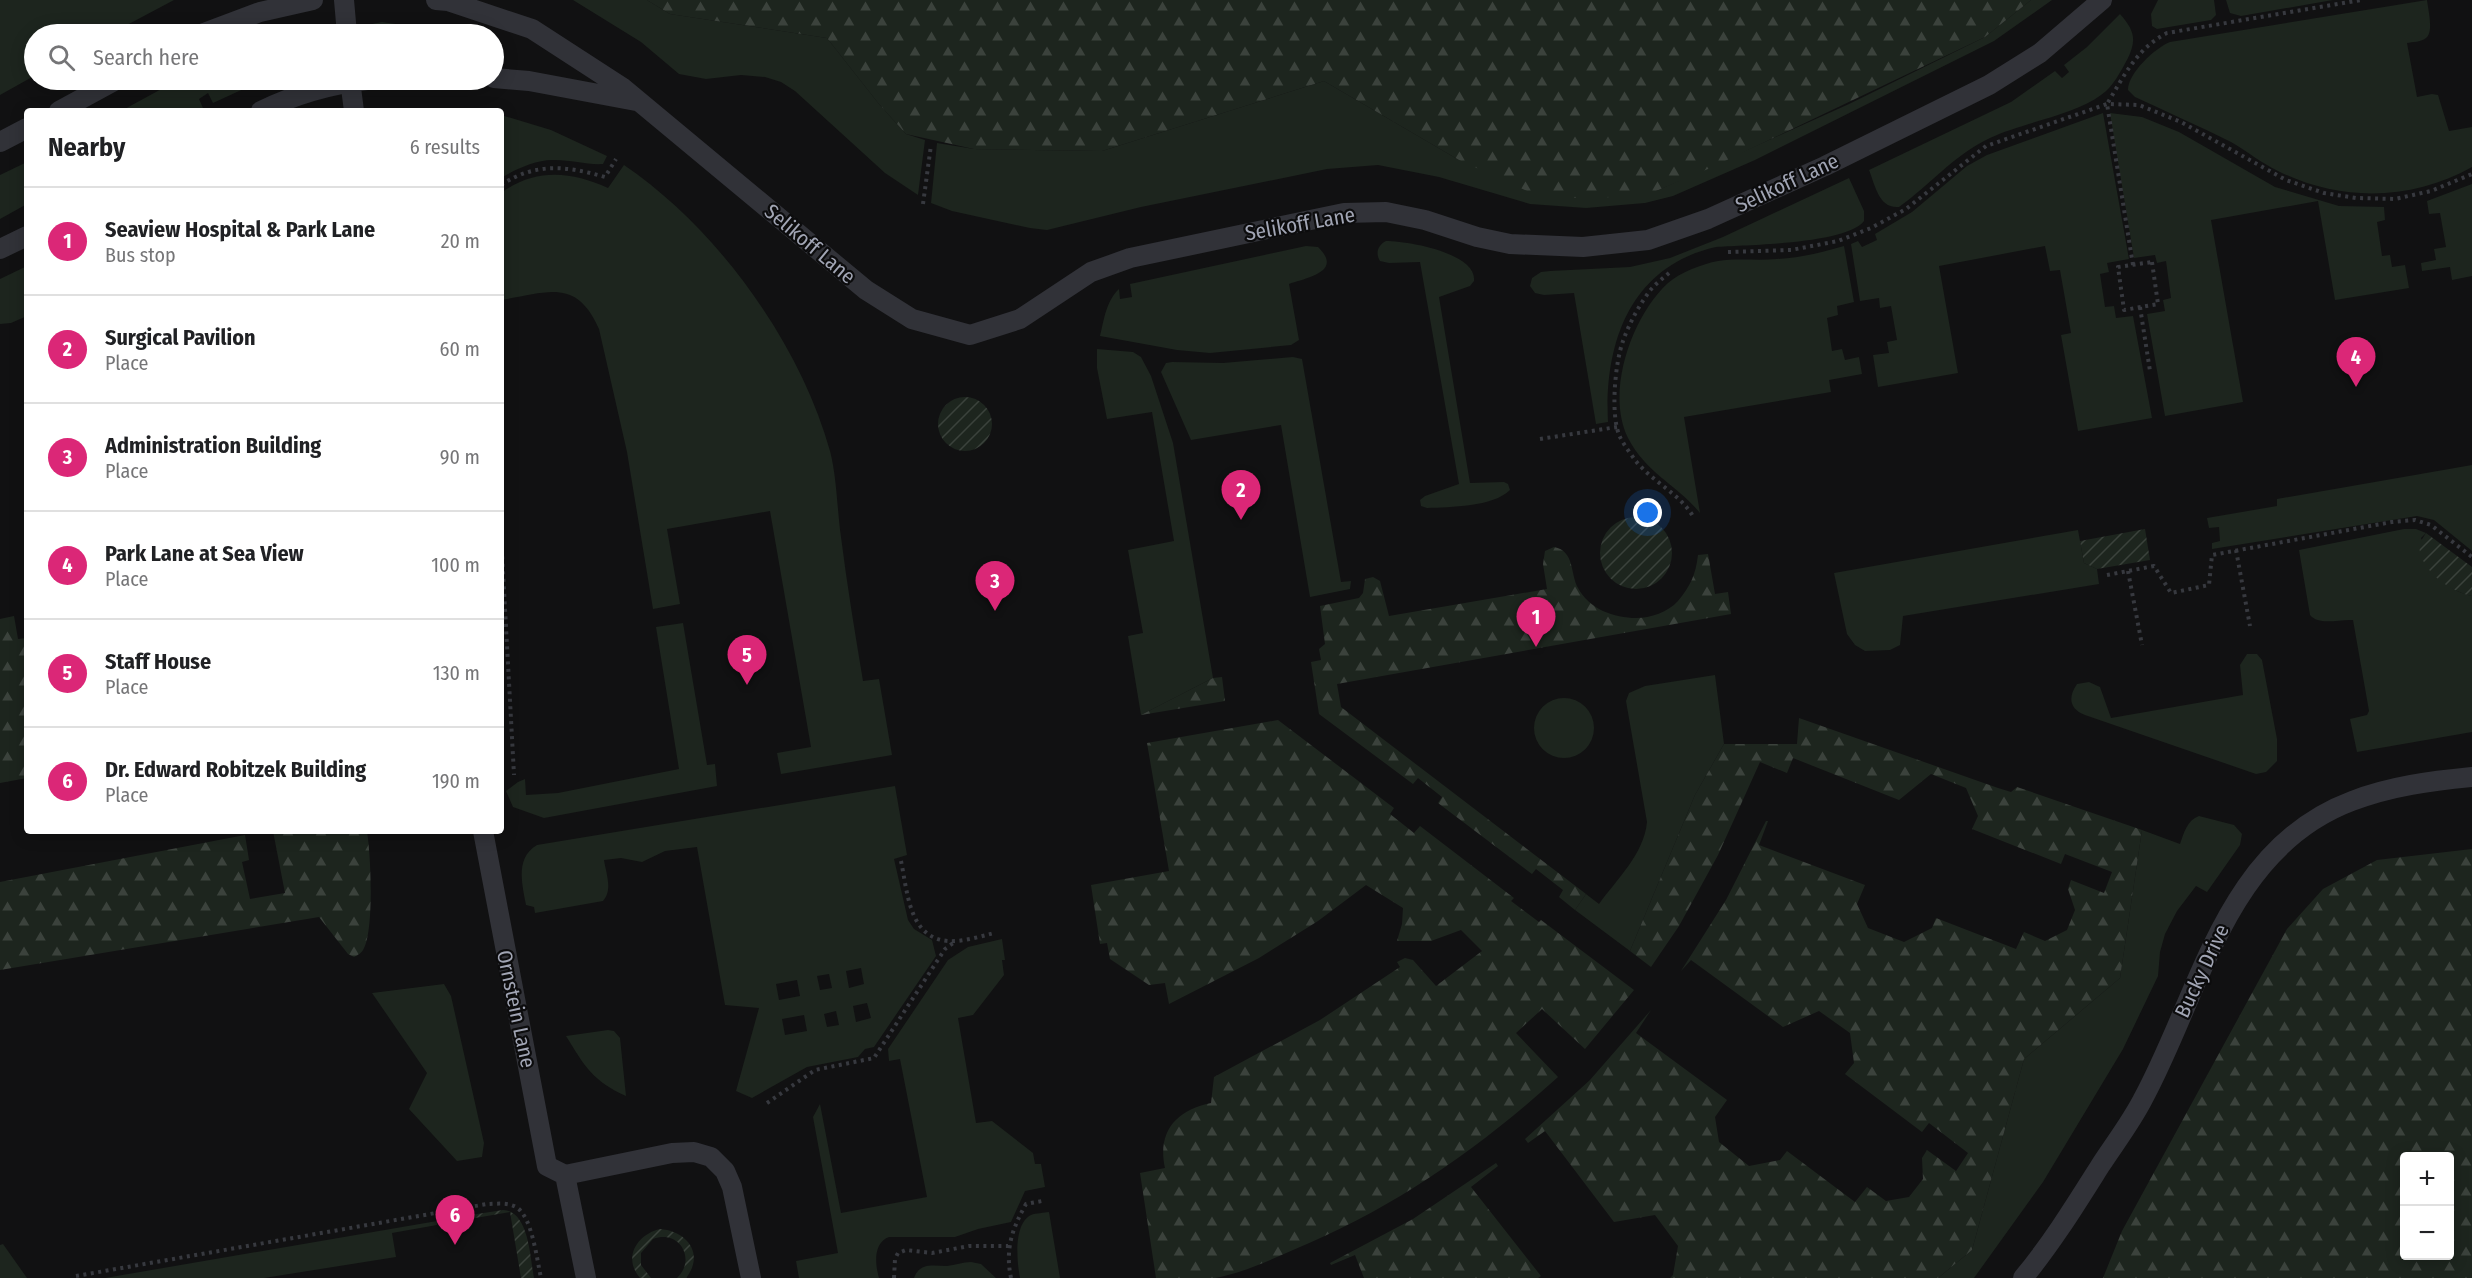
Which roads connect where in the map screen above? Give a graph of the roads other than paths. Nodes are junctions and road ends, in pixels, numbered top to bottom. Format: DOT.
graph roads {
  1 [pos="313,0"];
  2 [pos="344,0"];
  3 [pos="436,0"];
  4 [pos="2102,0"];
  5 [pos="228,24"];
  6 [pos="345,24"];
  7 [pos="504,79"];
  8 [pos="98,90"];
  9 [pos="321,90"];
  10 [pos="355,90"];
  11 [pos="639,101"];
  12 [pos="65,108"];
  13 [pos="267,108"];
  14 [pos="354,108"];
  15 [pos="24,130"];
  16 [pos="0,142"];
  17 [pos="24,237"];
  18 [pos="0,249"];
  19 [pos="2472,777"];
  20 [pos="484,834"];
  21 [pos="565,1175"];
  22 [pos="586,1278"];
  23 [pos="751,1278"];
  24 [pos="2023,1278"];
  1 -- 5 [label="lane"];
  2 -- 6 [label="lane"];
  3 -- 11 [label="lane, Selikoff Lane"];
  4 -- 11 [label="lane, Selikoff Lane"];
  7 -- 11 [label="lane, Selikoff Lane"];
  8 -- 12 [label="lane"];
  9 -- 13 [label="lane"];
  10 -- 14 [label="lane"];
  15 -- 16 [label="lane"];
  17 -- 18 [label="lane"];
  19 -- 24 [label="lane, Bucky Drive"];
  20 -- 21 [label="lane, Ornstein Lane"];
  21 -- 22 [label="lane"];
  21 -- 23 [label="lane"];
}
